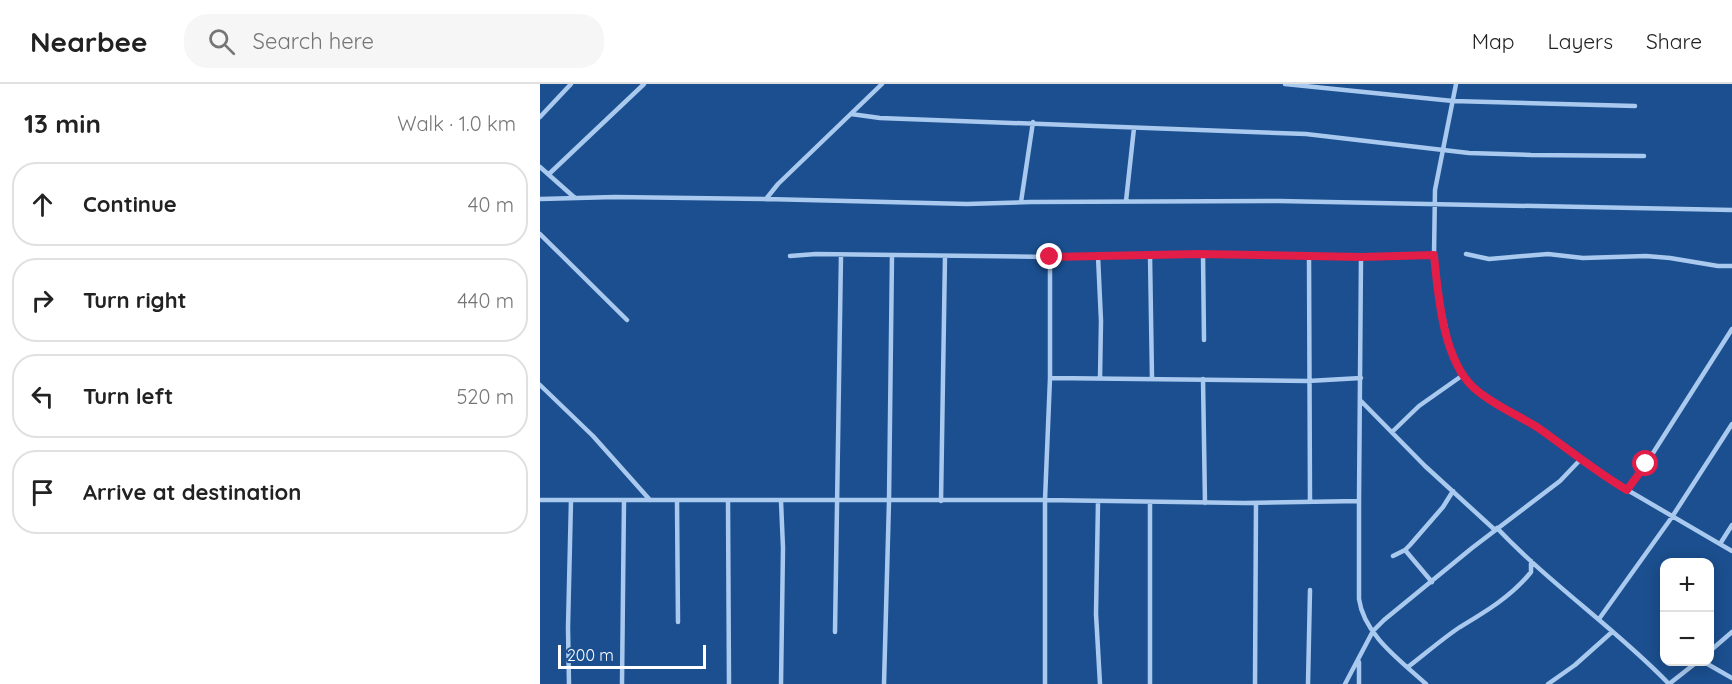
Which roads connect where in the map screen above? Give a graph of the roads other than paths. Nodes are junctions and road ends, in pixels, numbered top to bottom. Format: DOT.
graph roads {
  1 [pos="572,84"];
  2 [pos="644,84"];
  3 [pos="882,84"];
  4 [pos="1285,84"];
  5 [pos="1456,84"];
  6 [pos="1453,101"];
  7 [pos="1635,106"];
  8 [pos="851,114"];
  9 [pos="540,117"];
  10 [pos="1033,122"];
  11 [pos="1134,128"];
  12 [pos="1231,132"];
  13 [pos="1442,150"];
  14 [pos="1644,156"];
  15 [pos="540,167"];
  16 [pos="549,174"];
  17 [pos="576,198"];
  18 [pos="540,199"];
  19 [pos="766,199"];
  20 [pos="1126,201"];
  21 [pos="1021,202"];
  22 [pos="1433,204"];
  23 [pos="1732,210"];
  24 [pos="540,234"];
  25 [pos="1203,254"];
  26 [pos="1466,254"];
  27 [pos="841,255"];
  28 [pos="892,255"];
  29 [pos="1150,255"];
  30 [pos="1434,255"];
  31 [pos="790,256"];
  32 [pos="945,256"];
  33 [pos="1098,256"];
  34 [pos="1309,256"];
  35 [pos="1050,257"];
  36 [pos="1361,257"];
  37 [pos="1732,266"];
  38 [pos="627,320"];
  39 [pos="1732,329"];
  40 [pos="1204,340"];
  41 [pos="1463,375"];
  42 [pos="1050,378"];
  43 [pos="1100,378"];
  44 [pos="1361,378"];
  45 [pos="1152,379"];
  46 [pos="1203,379"];
  47 [pos="1308,381"];
  48 [pos="540,385"];
  49 [pos="1361,401"];
  50 [pos="1732,424"];
  51 [pos="1392,432"];
  52 [pos="1580,460"];
  53 [pos="1627,490"];
  54 [pos="1454,491"];
  55 [pos="540,500"];
  56 [pos="571,500"];
  57 [pos="624,500"];
  58 [pos="650,500"];
  59 [pos="1045,500"];
  60 [pos="677,501"];
  61 [pos="728,501"];
  62 [pos="781,501"];
  63 [pos="836,501"];
  64 [pos="889,501"];
  65 [pos="941,501"];
  66 [pos="1359,501"];
  67 [pos="1098,502"];
  68 [pos="1310,502"];
  69 [pos="1150,503"];
  70 [pos="1205,503"];
  71 [pos="1256,503"];
  72 [pos="1672,517"];
  73 [pos="1732,525"];
  74 [pos="1496,529"];
  75 [pos="1720,544"];
  76 [pos="1405,550"];
  77 [pos="1732,551"];
  78 [pos="1393,556"];
  79 [pos="1531,561"];
  80 [pos="1432,582"];
  81 [pos="1310,590"];
  82 [pos="1599,619"];
  83 [pos="678,622"];
  84 [pos="1373,631"];
  85 [pos="835,632"];
  86 [pos="1612,632"];
  87 [pos="1732,633"];
  88 [pos="1714,648"];
  89 [pos="1359,659"];
  90 [pos="1691,666"];
  91 [pos="1711,666"];
  92 [pos="1408,668"];
  93 [pos="1732,678"];
  94 [pos="569,684"];
  95 [pos="622,684"];
  96 [pos="729,684"];
  97 [pos="781,684"];
  98 [pos="884,684"];
  99 [pos="1045,684"];
  100 [pos="1100,684"];
  101 [pos="1150,684"];
  102 [pos="1255,684"];
  103 [pos="1308,684"];
  104 [pos="1345,684"];
  105 [pos="1359,684"];
  106 [pos="1426,684"];
  107 [pos="1548,684"];
  108 [pos="1669,684"];
  1 -- 9 [label="street"];
  2 -- 16 [label="street"];
  3 -- 8 [label="street"];
  4 -- 6 [label="street"];
  5 -- 6 [label="street"];
  6 -- 7 [label="street"];
  6 -- 13 [label="street"];
  8 -- 10 [label="street"];
  8 -- 19 [label="street"];
  10 -- 11 [label="street"];
  10 -- 13 [label="street"];
  10 -- 21 [label="street"];
  11 -- 12 [label="street"];
  11 -- 20 [label="street"];
  13 -- 14 [label="street"];
  13 -- 22 [label="street"];
  15 -- 16 [label="street"];
  16 -- 17 [label="street"];
  17 -- 18 [label="street"];
  17 -- 19 [label="street"];
  19 -- 21 [label="street"];
  20 -- 21 [label="street"];
  20 -- 22 [label="street"];
  22 -- 23 [label="street"];
  22 -- 30 [label="street"];
  24 -- 38 [label="street"];
  25 -- 29 [label="street"];
  25 -- 34 [label="street"];
  25 -- 40 [label="street"];
  26 -- 37 [label="street"];
  27 -- 28 [label="street"];
  27 -- 31 [label="street"];
  27 -- 63 [label="street"];
  28 -- 32 [label="street"];
  28 -- 64 [label="street"];
  29 -- 33 [label="street"];
  29 -- 45 [label="street"];
  30 -- 36 [label="street"];
  30 -- 41 [label="street"];
  32 -- 35 [label="street"];
  32 -- 65 [label="street"];
  33 -- 35 [label="street"];
  33 -- 43 [label="street"];
  34 -- 36 [label="street"];
  34 -- 47 [label="street"];
  35 -- 42 [label="street"];
  36 -- 44 [label="street"];
  39 -- 53 [label="street"];
  41 -- 51 [label="street"];
  41 -- 52 [label="street"];
  42 -- 43 [label="street"];
  42 -- 59 [label="street"];
  43 -- 45 [label="street"];
  44 -- 47 [label="street"];
  44 -- 49 [label="street"];
  45 -- 46 [label="street"];
  46 -- 47 [label="street"];
  46 -- 70 [label="street"];
  47 -- 68 [label="street"];
  48 -- 58 [label="street"];
  49 -- 51 [label="street"];
  49 -- 66 [label="street"];
  50 -- 72 [label="street"];
  51 -- 54 [label="street"];
  52 -- 53 [label="street"];
  52 -- 74 [label="street"];
  53 -- 72 [label="street"];
  54 -- 74 [label="street"];
  54 -- 76 [label="street"];
  55 -- 56 [label="street"];
  56 -- 57 [label="street"];
  56 -- 94 [label="street"];
  57 -- 58 [label="street"];
  57 -- 95 [label="street"];
  58 -- 60 [label="street"];
  59 -- 65 [label="street"];
  59 -- 67 [label="street"];
  59 -- 99 [label="street"];
  60 -- 61 [label="street"];
  60 -- 83 [label="street"];
  61 -- 62 [label="street"];
  61 -- 96 [label="street"];
  62 -- 63 [label="street"];
  62 -- 97 [label="street"];
  63 -- 64 [label="street"];
  63 -- 85 [label="street"];
  64 -- 65 [label="street"];
  64 -- 98 [label="street"];
  66 -- 68 [label="street"];
  66 -- 84 [label="street"];
  67 -- 69 [label="street"];
  67 -- 100 [label="street"];
  68 -- 71 [label="street"];
  69 -- 70 [label="street"];
  69 -- 101 [label="street"];
  70 -- 71 [label="street"];
  71 -- 102 [label="street"];
  72 -- 75 [label="street"];
  72 -- 82 [label="street"];
  73 -- 75 [label="street"];
  74 -- 79 [label="street"];
  74 -- 80 [label="street"];
  75 -- 77 [label="street"];
  76 -- 78 [label="street"];
  76 -- 80 [label="street"];
  79 -- 82 [label="street"];
  79 -- 92 [label="street"];
  80 -- 84 [label="street"];
  81 -- 103 [label="street"];
  82 -- 86 [label="street"];
  84 -- 89 [label="street"];
  84 -- 92 [label="street"];
  86 -- 107 [label="street"];
  86 -- 108 [label="street"];
  87 -- 88 [label="street"];
  89 -- 104 [label="street"];
  89 -- 105 [label="street"];
  90 -- 108 [label="street"];
  91 -- 93 [label="street"];
  92 -- 106 [label="street"];
}
